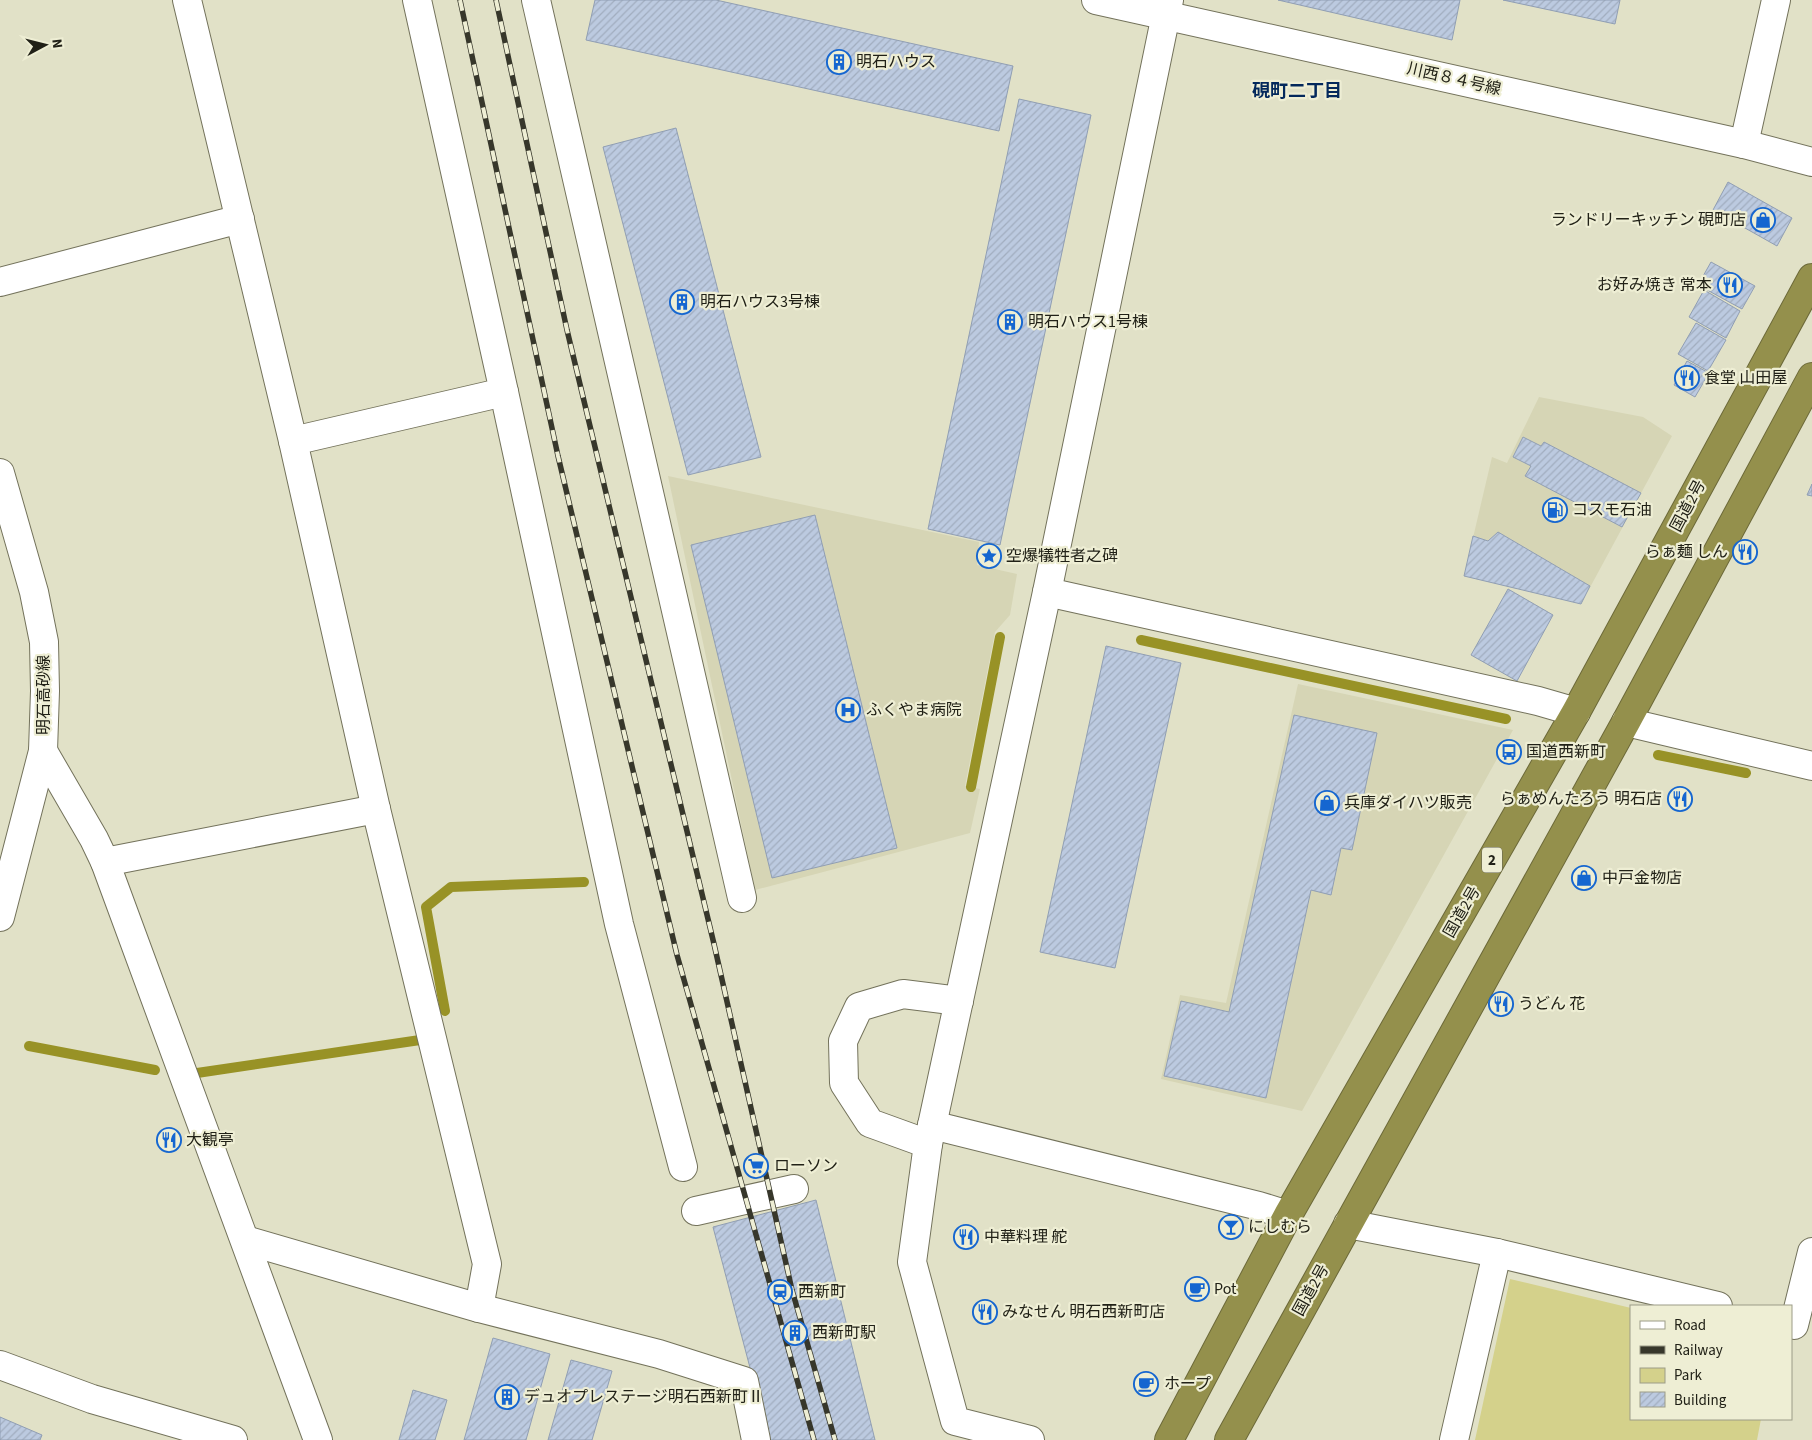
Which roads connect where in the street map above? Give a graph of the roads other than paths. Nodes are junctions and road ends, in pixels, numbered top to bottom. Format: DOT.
graph roads {
  1 [pos="187,0"];
  2 [pos="417,0"];
  3 [pos="536,0"];
  4 [pos="1096,0"];
  5 [pos="1776,0"];
  6 [pos="1168,8"];
  7 [pos="1744,144"];
  8 [pos="1812,162"];
  9 [pos="240,219"];
  10 [pos="1812,278"];
  11 [pos="0,282"];
  12 [pos="1812,377"];
  13 [pos="504,392"];
  14 [pos="293,441"];
  15 [pos="0,473"];
  16 [pos="4,510"];
  17 [pos="1047,592"];
  18 [pos="1576,712"];
  19 [pos="1626,722"];
  20 [pos="43,751"];
  21 [pos="1812,766"];
  22 [pos="376,809"];
  23 [pos="7,854"];
  24 [pos="105,862"];
  25 [pos="742,898"];
  26 [pos="0,917"];
  27 [pos="959,1001"];
  28 [pos="930,1135"];
  29 [pos="683,1167"];
  30 [pos="794,1189"];
  31 [pos="696,1211"];
  32 [pos="1288,1215"];
  33 [pos="1348,1224"];
  34 [pos="245,1240"];
  35 [pos="1812,1252"];
  36 [pos="1497,1253"];
  37 [pos="1714,1305"];
  38 [pos="479,1308"];
  39 [pos="1799,1326"];
  40 [pos="0,1365"];
  41 [pos="233,1440"];
  42 [pos="318,1440"];
  43 [pos="756,1440"];
  44 [pos="1030,1440"];
  45 [pos="1169,1440"];
  46 [pos="1229,1440"];
  47 [pos="1454,1440"];
  1 -- 9 [label="street"];
  2 -- 13 [label="street"];
  3 -- 25 [label="street"];
  4 -- 6 [label="street, 川西８４号線"];
  5 -- 7 [label="street"];
  6 -- 7 [label="street, 川西８４号線"];
  6 -- 17 [label="street"];
  7 -- 8 [label="street, 川西８４号線"];
  9 -- 11 [label="street"];
  9 -- 14 [label="street"];
  10 -- 18 [label="highway, 国道2号 / 2"];
  12 -- 19 [label="highway, 国道2号"];
  13 -- 14 [label="street"];
  13 -- 29 [label="street"];
  14 -- 22 [label="street"];
  15 -- 16 [label="street, 明石高砂線"];
  16 -- 20 [label="street, 明石高砂線"];
  17 -- 18 [label="street"];
  17 -- 27 [label="street"];
  18 -- 32 [label="highway, 国道2号 / 2"];
  19 -- 21 [label="street"];
  19 -- 33 [label="highway, 国道2号"];
  20 -- 23 [label="street, 明石高砂線"];
  20 -- 24 [label="street"];
  22 -- 24 [label="street"];
  22 -- 38 [label="street"];
  23 -- 26 [label="street, 明石高砂線"];
  24 -- 34 [label="street"];
  27 -- 28 [label="street"];
  27 -- 28 [label="street"];
  28 -- 32 [label="street"];
  28 -- 44 [label="street"];
  30 -- 31 [label="street"];
  32 -- 45 [label="highway, 国道2号 / 2"];
  33 -- 36 [label="street"];
  33 -- 46 [label="highway, 国道2号"];
  34 -- 38 [label="street"];
  34 -- 42 [label="street"];
  35 -- 39 [label="street"];
  36 -- 37 [label="street"];
  36 -- 47 [label="street"];
  38 -- 43 [label="street"];
  40 -- 41 [label="street"];
}
